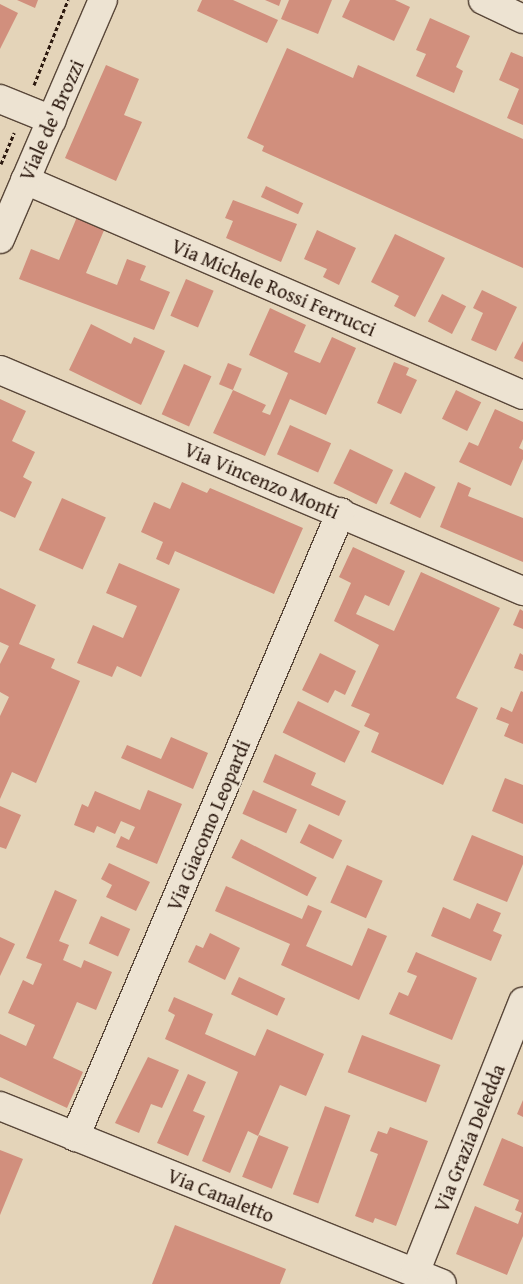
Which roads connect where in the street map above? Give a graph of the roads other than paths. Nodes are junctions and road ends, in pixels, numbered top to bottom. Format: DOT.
graph roads {
  1 [pos="103,0"];
  2 [pos="483,0"];
  3 [pos="523,19"];
  4 [pos="0,99"];
  5 [pos="52,120"];
  6 [pos="25,180"];
  7 [pos="0,239"];
  8 [pos="0,370"];
  9 [pos="523,395"];
  10 [pos="341,512"];
  11 [pos="523,591"];
  12 [pos="520,1017"];
  13 [pos="0,1106"];
  14 [pos="75,1137"];
  15 [pos="415,1273"];
  16 [pos="442,1284"];
  1 -- 5 [label="street, Viale de' Brozzi"];
  2 -- 3 [label="street"];
  4 -- 5 [label="street"];
  5 -- 6 [label="street, Viale de' Brozzi"];
  6 -- 7 [label="street, Viale de' Brozzi"];
  6 -- 9 [label="street, Via Michele Rossi Ferrucci"];
  8 -- 10 [label="street, Via Vincenzo Monti"];
  10 -- 11 [label="street, Via Vincenzo Monti"];
  10 -- 14 [label="street, Via Giacomo Leopardi"];
  12 -- 15 [label="street, Via Grazia Deledda"];
  13 -- 14 [label="street, Via Canaletto"];
  14 -- 15 [label="street, Via Canaletto"];
  15 -- 16 [label="street, Via Canaletto"];
}
